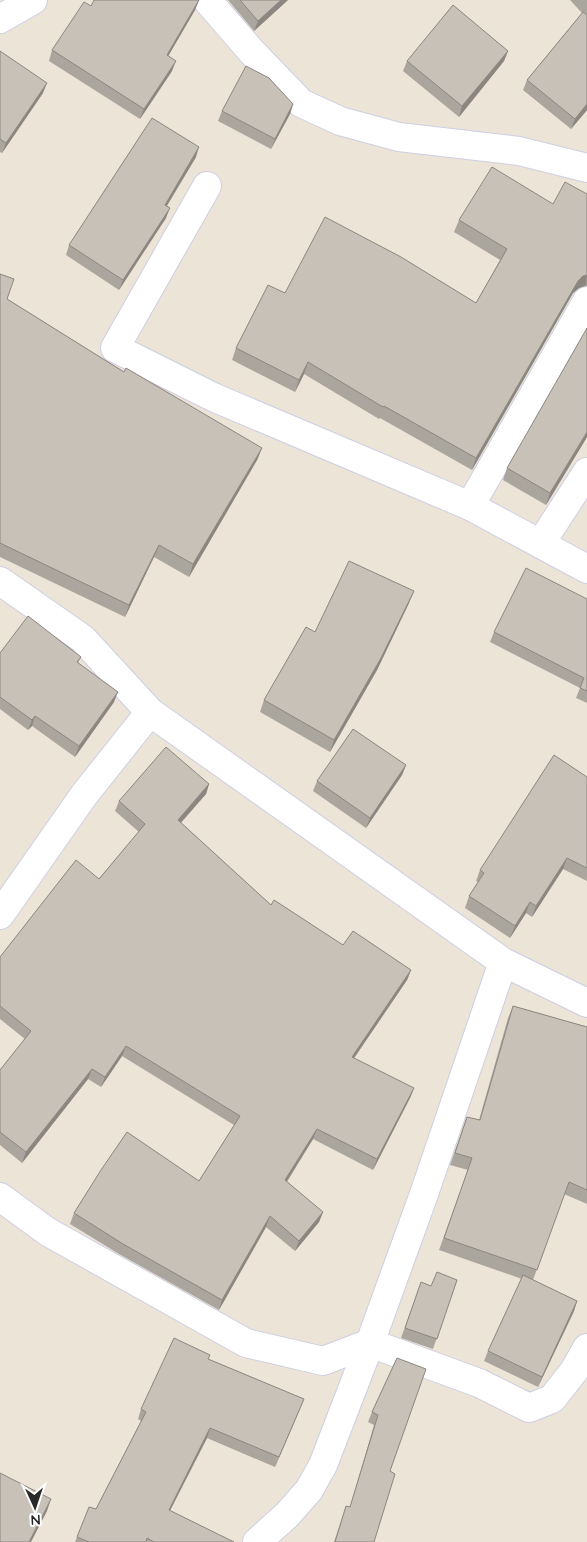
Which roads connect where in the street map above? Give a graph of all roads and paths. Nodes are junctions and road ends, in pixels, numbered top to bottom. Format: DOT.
graph roads {
  1 [pos="33,0"];
  2 [pos="207,0"];
  3 [pos="0,19"];
  4 [pos="587,168"];
  5 [pos="207,186"];
  6 [pos="587,301"];
  7 [pos="587,472"];
  8 [pos="470,506"];
  9 [pos="541,544"];
  10 [pos="587,569"];
  11 [pos="0,581"];
  12 [pos="150,712"];
  13 [pos="0,915"];
  14 [pos="503,962"];
  15 [pos="587,1003"];
  16 [pos="0,1197"];
  17 [pos="370,1343"];
  18 [pos="587,1348"];
  19 [pos="257,1542"];
  1 -- 3 [label="street"];
  2 -- 4 [label="street"];
  5 -- 8 [label="street"];
  6 -- 8 [label="street"];
  7 -- 9 [label="street"];
  8 -- 9 [label="street"];
  9 -- 10 [label="street"];
  11 -- 12 [label="street"];
  12 -- 13 [label="street"];
  12 -- 14 [label="street"];
  14 -- 15 [label="street"];
  14 -- 17 [label="street"];
  16 -- 17 [label="street"];
  17 -- 18 [label="street"];
  17 -- 19 [label="street"];
}
